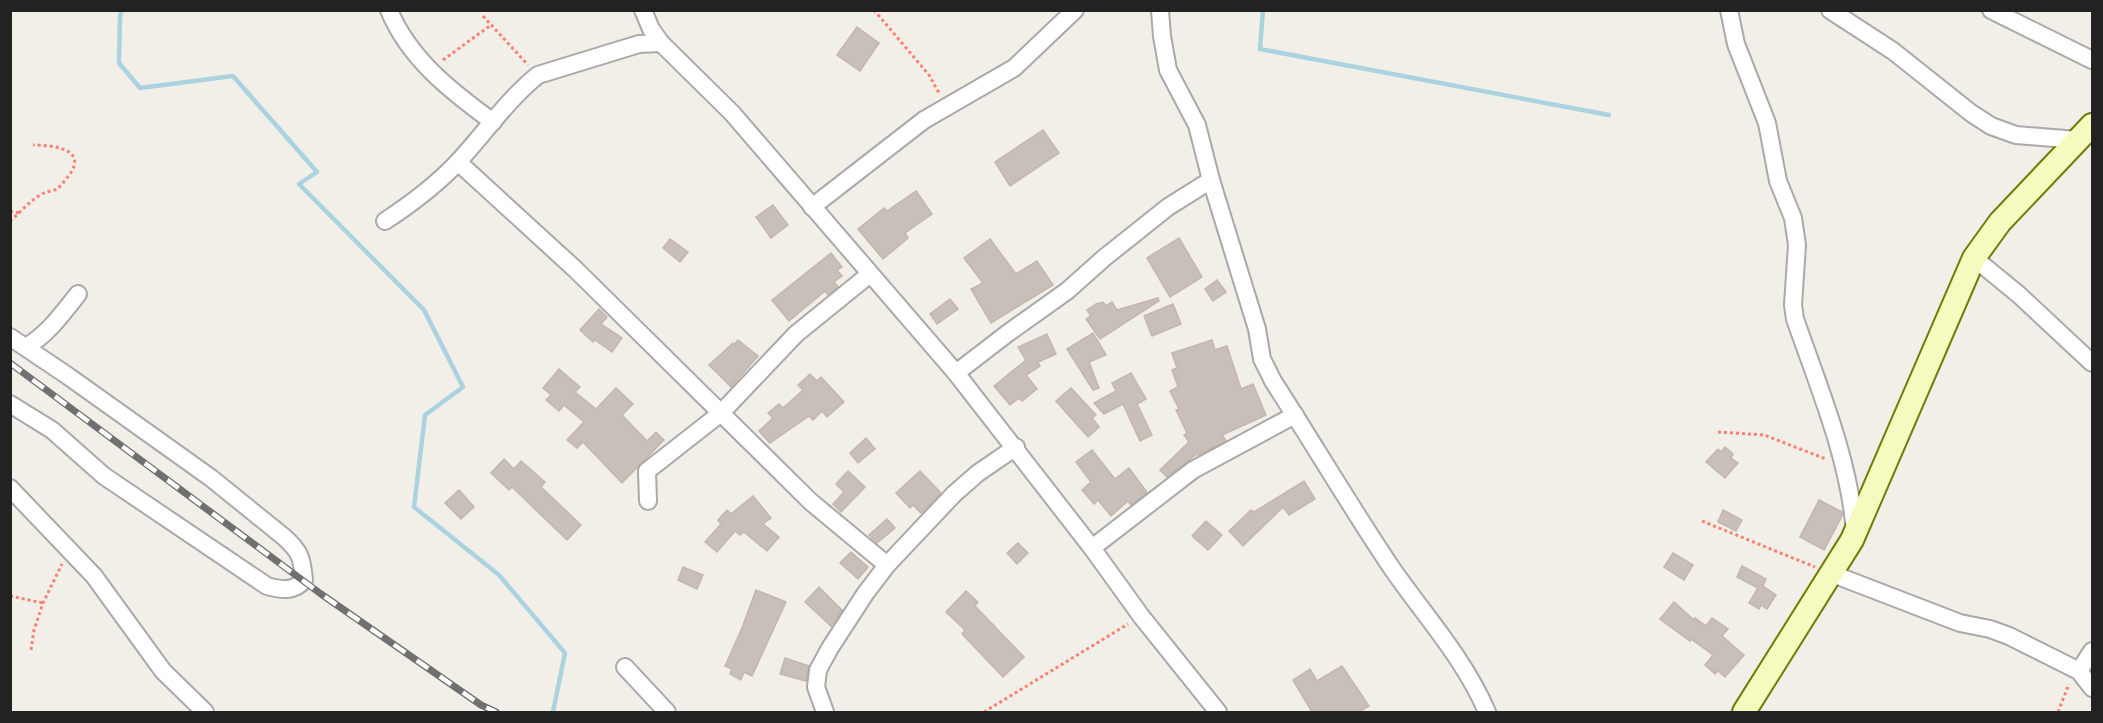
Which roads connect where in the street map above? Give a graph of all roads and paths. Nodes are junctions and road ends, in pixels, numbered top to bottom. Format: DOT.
graph roads {
  1 [pos="389,10"];
  2 [pos="643,10"];
  3 [pos="874,10"];
  4 [pos="1075,10"];
  5 [pos="1160,10"];
  6 [pos="1729,10"];
  7 [pos="1830,10"];
  8 [pos="1997,12"];
  9 [pos="483,16"];
  10 [pos="491,25"];
  11 [pos="661,43"];
  12 [pos="2092,60"];
  13 [pos="429,70"];
  14 [pos="538,75"];
  15 [pos="947,108"];
  16 [pos="493,122"];
  17 [pos="2085,132"];
  18 [pos="33,145"];
  19 [pos="458,162"];
  20 [pos="1211,180"];
  21 [pos="812,207"];
  22 [pos="10,211"];
  23 [pos="19,213"];
  24 [pos="10,220"];
  25 [pos="385,221"];
  26 [pos="1974,258"];
  27 [pos="870,274"];
  28 [pos="78,294"];
  29 [pos="10,337"];
  30 [pos="26,347"];
  31 [pos="2092,363"];
  32 [pos="956,373"];
  33 [pos="10,404"];
  34 [pos="721,413"];
  35 [pos="1295,415"];
  36 [pos="1718,432"];
  37 [pos="1016,447"];
  38 [pos="1845,471"];
  39 [pos="10,488"];
  40 [pos="648,501"];
  41 [pos="1702,521"];
  42 [pos="1855,533"];
  43 [pos="1092,548"];
  44 [pos="68,549"];
  45 [pos="887,565"];
  46 [pos="1830,573"];
  47 [pos="10,596"];
  48 [pos="43,603"];
  49 [pos="1141,616"];
  50 [pos="31,650"];
  51 [pos="2092,651"];
  52 [pos="626,667"];
  53 [pos="2079,671"];
  54 [pos="2092,688"];
  55 [pos="205,712"];
  56 [pos="667,712"];
  57 [pos="825,712"];
  58 [pos="984,712"];
  59 [pos="1218,712"];
  60 [pos="1486,712"];
  61 [pos="1744,712"];
  62 [pos="2058,712"];
  1 -- 13 [label="street"];
  2 -- 11 [label="street"];
  3 -- 15 [label="path"];
  4 -- 15 [label="street"];
  5 -- 20 [label="street"];
  6 -- 38 [label="street"];
  7 -- 17 [label="street"];
  8 -- 12 [label="street"];
  9 -- 10 [label="path"];
  10 -- 13 [label="path"];
  10 -- 14 [label="path"];
  11 -- 14 [label="street"];
  11 -- 21 [label="street"];
  13 -- 16 [label="street"];
  14 -- 16 [label="street"];
  15 -- 21 [label="street"];
  16 -- 19 [label="street"];
  17 -- 26 [label="street"];
  18 -- 23 [label="path"];
  19 -- 25 [label="street"];
  19 -- 34 [label="street"];
  20 -- 32 [label="street"];
  20 -- 35 [label="street"];
  21 -- 27 [label="street"];
  22 -- 23 [label="path"];
  23 -- 24 [label="path"];
  26 -- 31 [label="street"];
  26 -- 42 [label="street"];
  27 -- 32 [label="street"];
  27 -- 34 [label="street"];
  28 -- 30 [label="street"];
  29 -- 30 [label="street"];
  30 -- 33 [label="street"];
  32 -- 37 [label="street"];
  34 -- 40 [label="street"];
  34 -- 45 [label="street"];
  35 -- 43 [label="street"];
  35 -- 60 [label="street"];
  36 -- 38 [label="path"];
  37 -- 43 [label="street"];
  37 -- 45 [label="street"];
  38 -- 42 [label="street"];
  39 -- 44 [label="street"];
  41 -- 46 [label="path"];
  42 -- 46 [label="street"];
  43 -- 49 [label="street"];
  44 -- 48 [label="path"];
  44 -- 55 [label="street"];
  45 -- 57 [label="street"];
  46 -- 53 [label="street"];
  46 -- 61 [label="street"];
  47 -- 48 [label="path"];
  48 -- 50 [label="path"];
  49 -- 58 [label="path"];
  49 -- 59 [label="street"];
  51 -- 53 [label="street"];
  52 -- 56 [label="street"];
  53 -- 54 [label="street"];
  53 -- 62 [label="path"];
}
